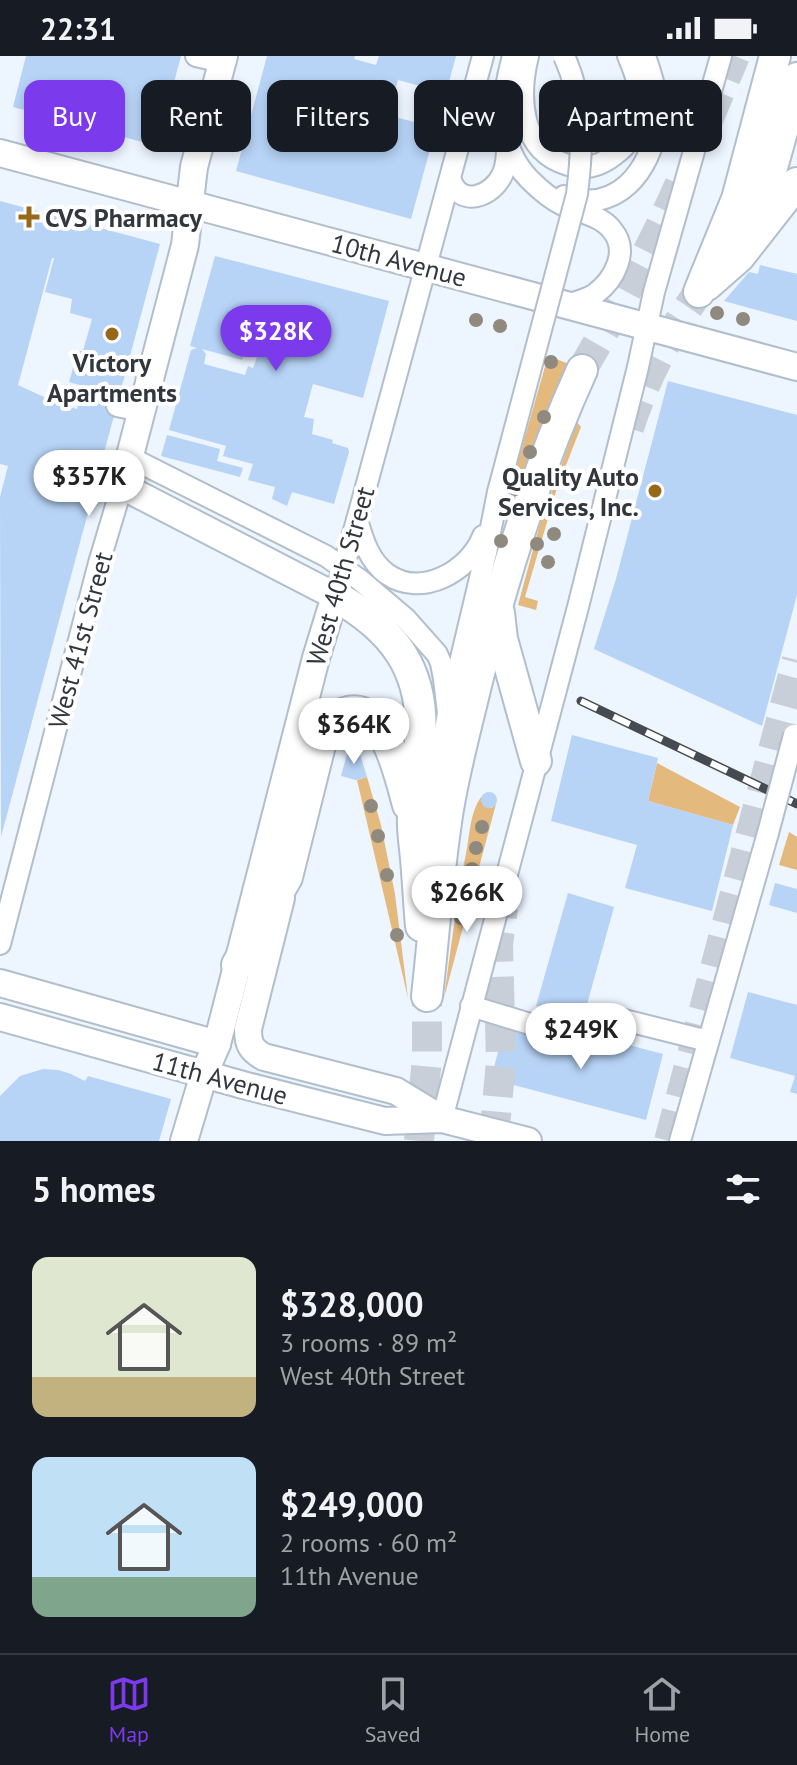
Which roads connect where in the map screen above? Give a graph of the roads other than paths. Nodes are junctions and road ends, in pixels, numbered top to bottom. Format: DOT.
graph roads {
  1 [pos="196,56"];
  2 [pos="483,56"];
  3 [pos="513,56"];
  4 [pos="528,56"];
  5 [pos="564,56"];
  6 [pos="628,56"];
  7 [pos="645,56"];
  8 [pos="721,56"];
  9 [pos="775,56"];
  10 [pos="223,59"];
  11 [pos="797,78"];
  12 [pos="508,80"];
  13 [pos="638,80"];
  14 [pos="651,80"];
  15 [pos="539,147"];
  16 [pos="507,152"];
  17 [pos="511,152"];
  18 [pos="544,152"];
  19 [pos="619,152"];
  20 [pos="649,152"];
  21 [pos="0,153"];
  22 [pos="450,178"];
  23 [pos="797,183"];
  24 [pos="535,185"];
  25 [pos="190,204"];
  26 [pos="425,267"];
  27 [pos="699,292"];
  28 [pos="566,305"];
  29 [pos="647,327"];
  30 [pos="797,367"];
  31 [pos="582,370"];
  32 [pos="129,457"];
  33 [pos="122,486"];
  34 [pos="357,520"];
  35 [pos="481,552"];
  36 [pos="339,581"];
  37 [pos="498,603"];
  38 [pos="448,713"];
  39 [pos="795,730"];
  40 [pos="536,761"];
  41 [pos="412,818"];
  42 [pos="287,877"];
  43 [pos="418,887"];
  44 [pos="0,944"];
  45 [pos="237,965"];
  46 [pos="0,983"];
  47 [pos="471,1006"];
  48 [pos="608,1016"];
  49 [pos="0,1017"];
  50 [pos="569,1036"];
  51 [pos="708,1041"];
  52 [pos="249,1042"];
  53 [pos="217,1044"];
  54 [pos="204,1074"];
  55 [pos="442,1119"];
  56 [pos="184,1141"];
  57 [pos="528,1141"];
  58 [pos="680,1141"];
  1 -- 10 [label="street"];
  2 -- 22 [label="street, West 40th Street"];
  3 -- 12 [label="street"];
  4 -- 15 [label="street"];
  5 -- 35 [label="street, bridge"];
  6 -- 13 [label="street"];
  7 -- 14 [label="street"];
  8 -- 29 [label="street"];
  9 -- 27 [label="highway"];
  10 -- 25 [label="main road, West 41st Street"];
  11 -- 27 [label="highway"];
  16 -- 22 [label="street"];
  17 -- 24 [label="street"];
  18 -- 19 [label="street"];
  20 -- 24 [label="street"];
  21 -- 25 [label="main road, 10th Avenue"];
  22 -- 26 [label="street, West 40th Street"];
  23 -- 27 [label="highway"];
  24 -- 28 [label="street"];
  25 -- 26 [label="main road, 10th Avenue"];
  25 -- 32 [label="main road, West 41st Street"];
  26 -- 28 [label="main road, 10th Avenue"];
  26 -- 34 [label="street, West 40th Street"];
  28 -- 29 [label="main road, 10th Avenue"];
  29 -- 30 [label="main road, 10th Avenue"];
  29 -- 40 [label="street"];
  31 -- 37 [label="highway"];
  32 -- 33 [label="main road, West 41st Street"];
  32 -- 36 [label="street"];
  33 -- 36 [label="main road"];
  33 -- 44 [label="street, West 41st Street"];
  34 -- 35 [label="street"];
  34 -- 36 [label="street, West 40th Street"];
  35 -- 38 [label="street"];
  36 -- 38 [label="street"];
  36 -- 41 [label="highway"];
  36 -- 45 [label="main road, West 40th Street"];
  37 -- 40 [label="highway"];
  37 -- 43 [label="highway"];
  38 -- 43 [label="street"];
  39 -- 51 [label="street, bridge"];
  40 -- 47 [label="street"];
  41 -- 42 [label="highway"];
  41 -- 43 [label="highway"];
  42 -- 45 [label="highway"];
  42 -- 52 [label="main road"];
  45 -- 53 [label="main road, West 40th Street"];
  46 -- 53 [label="main road, 11th Avenue"];
  47 -- 50 [label="street"];
  47 -- 55 [label="street"];
  48 -- 51 [label="street"];
  49 -- 54 [label="main road, 11th Avenue"];
  51 -- 58 [label="street"];
  52 -- 53 [label="street"];
  52 -- 55 [label="main road, 11th Avenue"];
  53 -- 54 [label="main road, West 40th Street"];
  54 -- 55 [label="main road, 11th Avenue"];
  54 -- 56 [label="main road, West 40th Street"];
  55 -- 57 [label="main road, 11th Avenue"];
}
